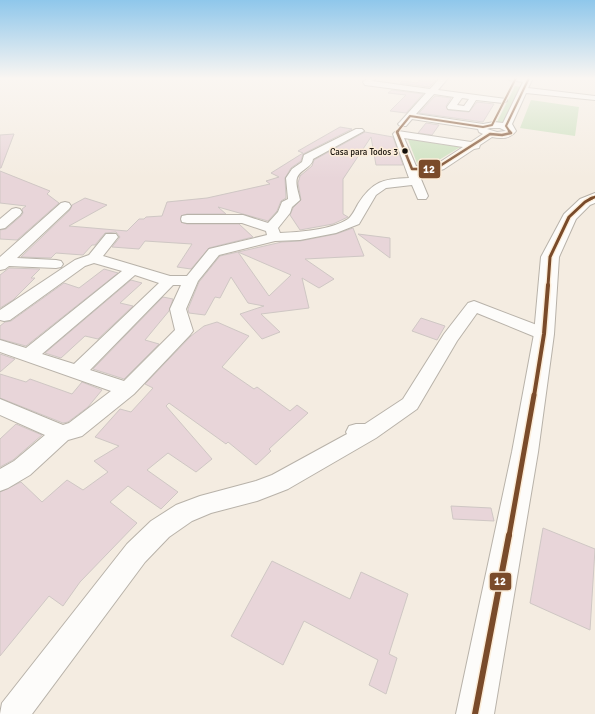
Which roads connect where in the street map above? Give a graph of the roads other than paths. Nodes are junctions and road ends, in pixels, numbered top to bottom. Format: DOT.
graph roads {
  1 [pos="415,111"];
  2 [pos="497,111"];
  3 [pos="513,111"];
  4 [pos="407,120"];
  5 [pos="488,129"];
  6 [pos="359,131"];
  7 [pos="470,133"];
  8 [pos="398,134"];
  9 [pos="475,146"];
  10 [pos="414,175"];
  11 [pos="422,196"];
  12 [pos="595,197"];
  13 [pos="65,206"];
  14 [pos="16,212"];
  15 [pos="187,219"];
  16 [pos="0,225"];
  17 [pos="273,233"];
  18 [pos="111,237"];
  19 [pos="87,260"];
  20 [pos="2,263"];
  21 [pos="56,264"];
  22 [pos="133,270"];
  23 [pos="191,280"];
  24 [pos="169,281"];
  25 [pos="1,317"];
  26 [pos="544,334"];
  27 [pos="0,346"];
  28 [pos="28,356"];
  29 [pos="77,372"];
  30 [pos="127,389"];
  31 [pos="0,408"];
  32 [pos="62,433"];
  33 [pos="0,482"];
  34 [pos="13,714"];
  35 [pos="475,714"];
  1 -- 4 [label="street"];
  2 -- 5 [label="street"];
  3 -- 5 [label="street"];
  4 -- 5 [label="street"];
  4 -- 7 [label="street"];
  4 -- 8 [label="street"];
  5 -- 9 [label="street"];
  6 -- 17 [label="street"];
  8 -- 9 [label="street"];
  8 -- 10 [label="street"];
  9 -- 10 [label="street"];
  10 -- 11 [label="street"];
  10 -- 17 [label="street"];
  12 -- 26 [label="main road"];
  13 -- 20 [label="street"];
  14 -- 16 [label="street"];
  15 -- 17 [label="street"];
  17 -- 23 [label="street"];
  18 -- 19 [label="street"];
  19 -- 21 [label="street"];
  19 -- 22 [label="street"];
  19 -- 25 [label="street"];
  20 -- 21 [label="street"];
  21 -- 25 [label="street"];
  22 -- 24 [label="street"];
  22 -- 28 [label="street"];
  23 -- 24 [label="street"];
  23 -- 30 [label="street"];
  24 -- 29 [label="street"];
  26 -- 34 [label="street"];
  26 -- 35 [label="main road"];
  27 -- 28 [label="street"];
  28 -- 29 [label="street"];
  29 -- 30 [label="street"];
  30 -- 32 [label="street"];
  31 -- 32 [label="street"];
  32 -- 33 [label="street"];
}
